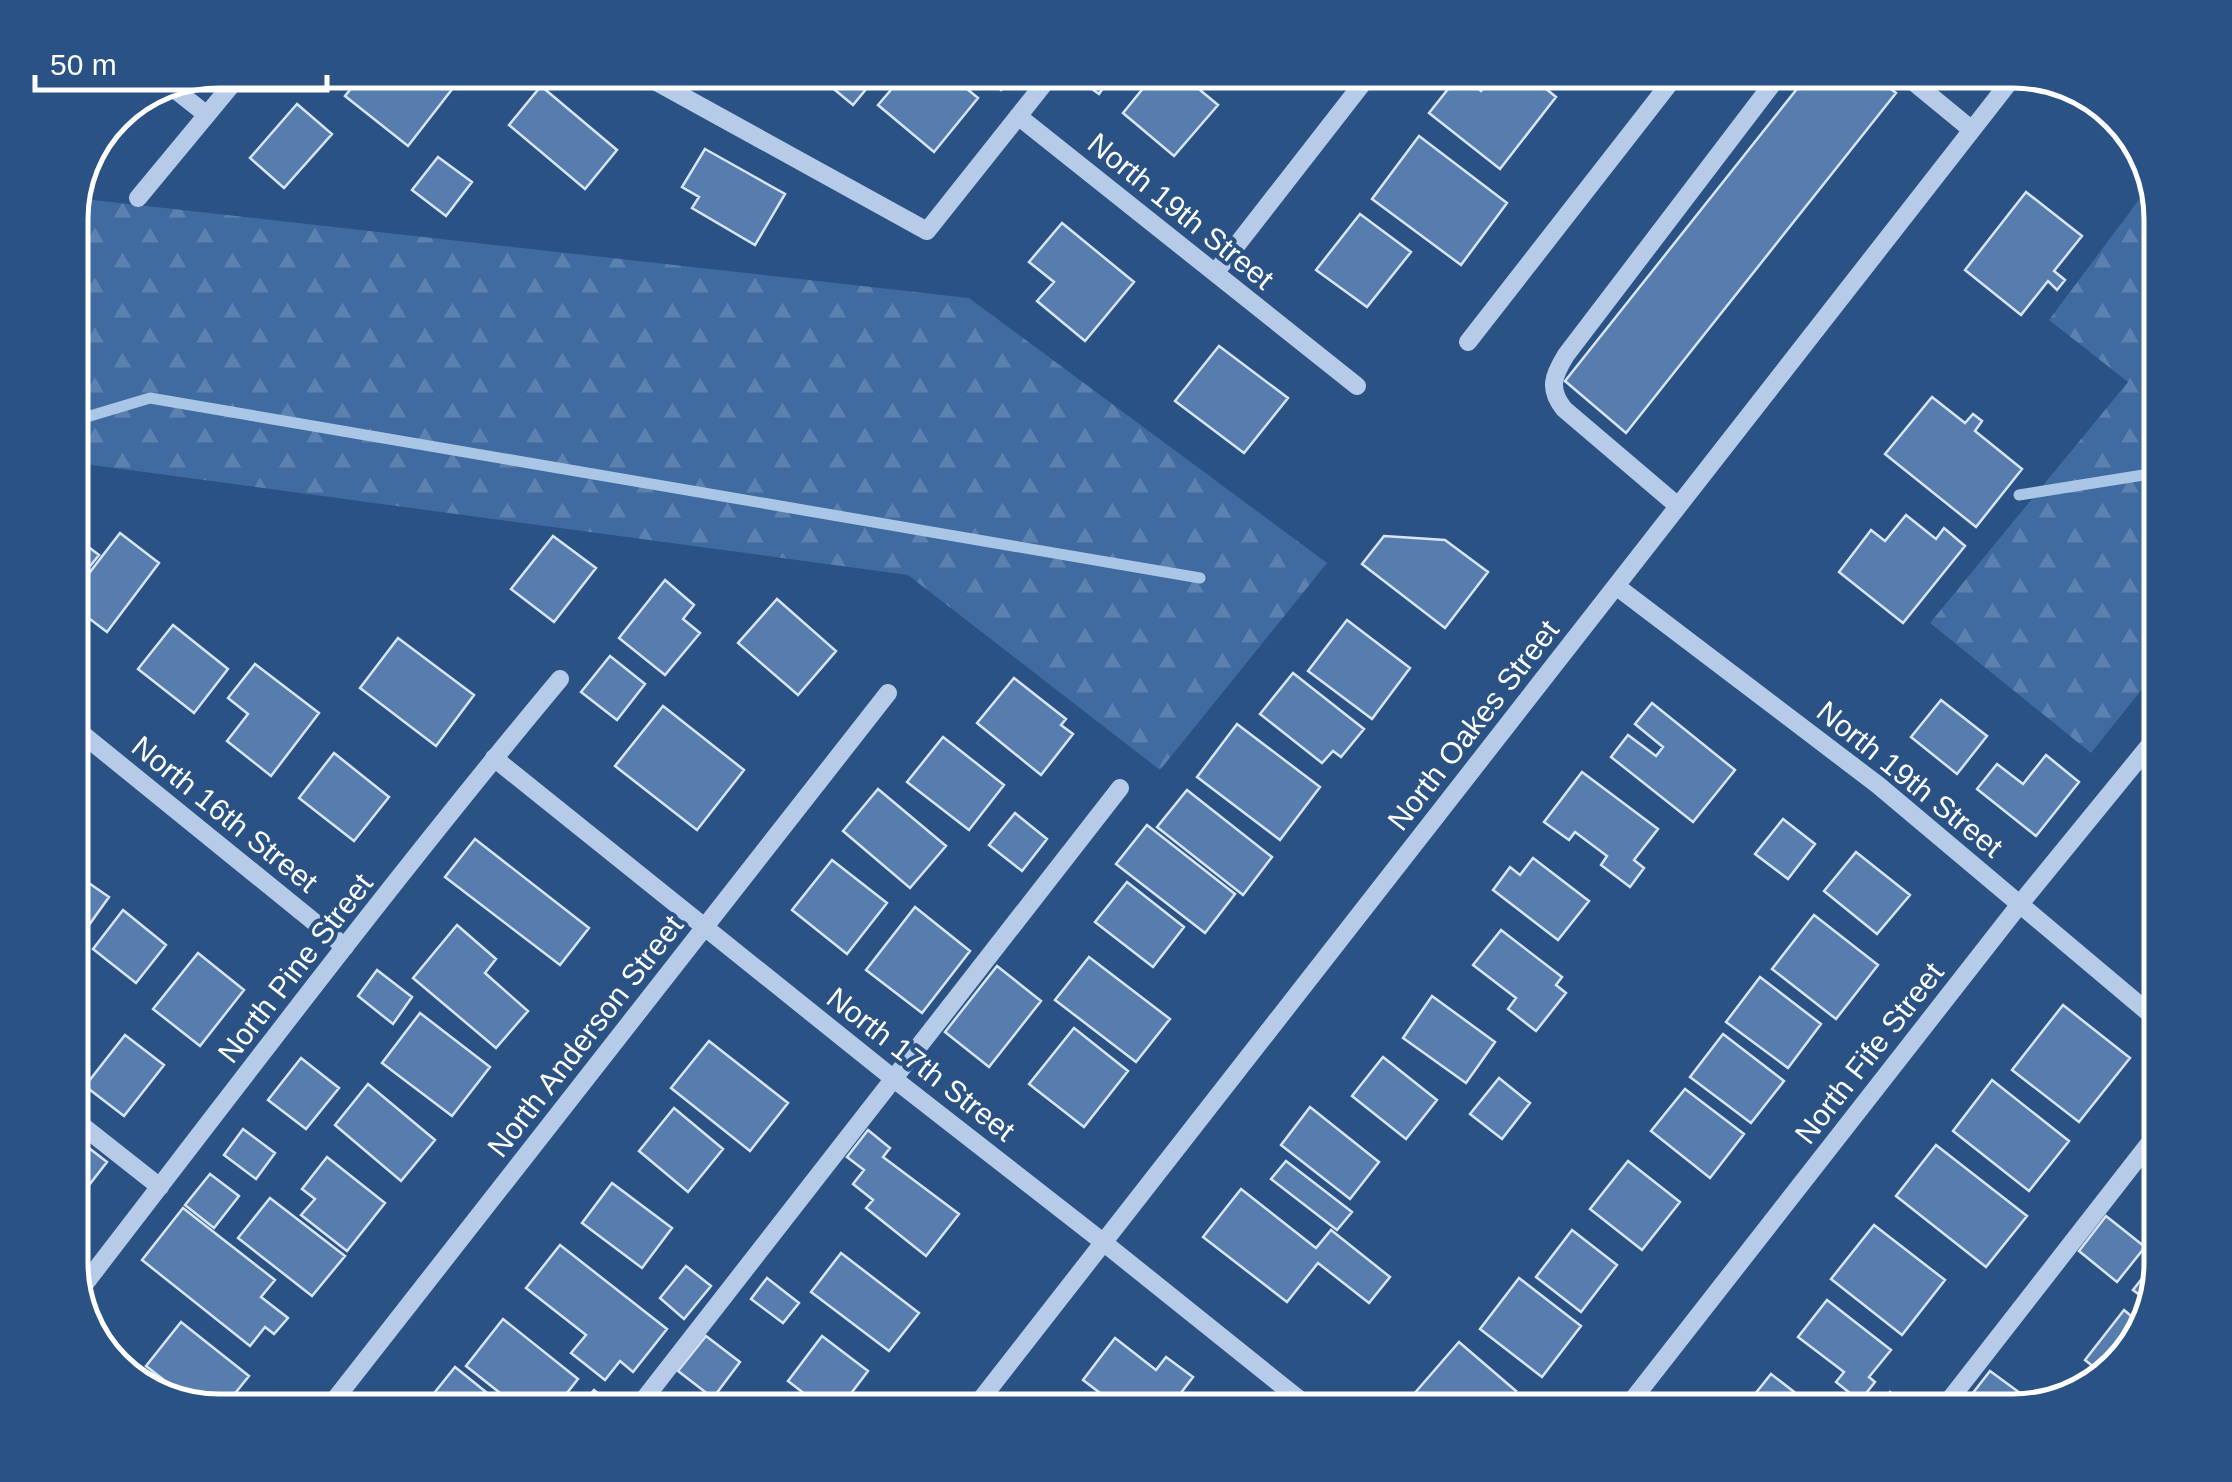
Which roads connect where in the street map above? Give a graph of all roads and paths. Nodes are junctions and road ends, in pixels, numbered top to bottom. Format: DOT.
graph roads {
  1 [pos="229,88"];
  2 [pos="668,88"];
  3 [pos="1041,88"];
  4 [pos="1359,88"];
  5 [pos="1666,88"];
  6 [pos="1768,88"];
  7 [pos="1921,88"];
  8 [pos="2005,88"];
  9 [pos="180,93"];
  10 [pos="207,115"];
  11 [pos="1018,116"];
  12 [pos="1972,130"];
  13 [pos="138,198"];
  14 [pos="1215,273"];
  15 [pos="1468,342"];
  16 [pos="1357,386"];
  17 [pos="1678,506"];
  18 [pos="1616,586"];
  19 [pos="560,679"];
  20 [pos="888,693"];
  21 [pos="88,739"];
  22 [pos="2144,752"];
  23 [pos="494,758"];
  24 [pos="1120,788"];
  25 [pos="2020,904"];
  26 [pos="706,926"];
  27 [pos="345,947"];
  28 [pos="2144,1009"];
  29 [pos="894,1079"];
  30 [pos="88,1130"];
  31 [pos="2144,1150"];
  32 [pos="160,1186"];
  33 [pos="1104,1242"];
  34 [pos="89,1279"];
  35 [pos="339,1394"];
  36 [pos="648,1394"];
  37 [pos="985,1394"];
  38 [pos="1289,1394"];
  39 [pos="1638,1394"];
  40 [pos="1954,1394"];
  1 -- 10 [label="street"];
  2 -- 11 [label="street"];
  3 -- 11 [label="street"];
  4 -- 14 [label="street"];
  5 -- 15 [label="street"];
  6 -- 17 [label="street"];
  7 -- 12 [label="street"];
  8 -- 12 [label="street, North Oakes Street"];
  9 -- 10 [label="street"];
  10 -- 13 [label="street"];
  11 -- 14 [label="street, North 19th Street"];
  12 -- 17 [label="street, North Oakes Street"];
  14 -- 16 [label="street, North 19th Street"];
  17 -- 18 [label="street, North Oakes Street"];
  18 -- 25 [label="street, North 19th Street"];
  18 -- 33 [label="street, North Oakes Street"];
  19 -- 23 [label="street, North Pine Street"];
  20 -- 26 [label="street, North Anderson Street"];
  21 -- 27 [label="street, North 16th Street"];
  22 -- 25 [label="street, North Fife Street"];
  23 -- 26 [label="street, North 17th Street"];
  23 -- 27 [label="street, North Pine Street"];
  24 -- 29 [label="street"];
  25 -- 28 [label="street, North 19th Street"];
  25 -- 39 [label="street, North Fife Street"];
  26 -- 29 [label="street, North 17th Street"];
  26 -- 35 [label="street, North Anderson Street"];
  27 -- 32 [label="street, North Pine Street"];
  29 -- 33 [label="street, North 17th Street"];
  29 -- 36 [label="street"];
  30 -- 32 [label="street"];
  31 -- 40 [label="street"];
  32 -- 34 [label="street, North Pine Street"];
  33 -- 37 [label="street, North Oakes Street"];
  33 -- 38 [label="street, North 17th Street"];
}
